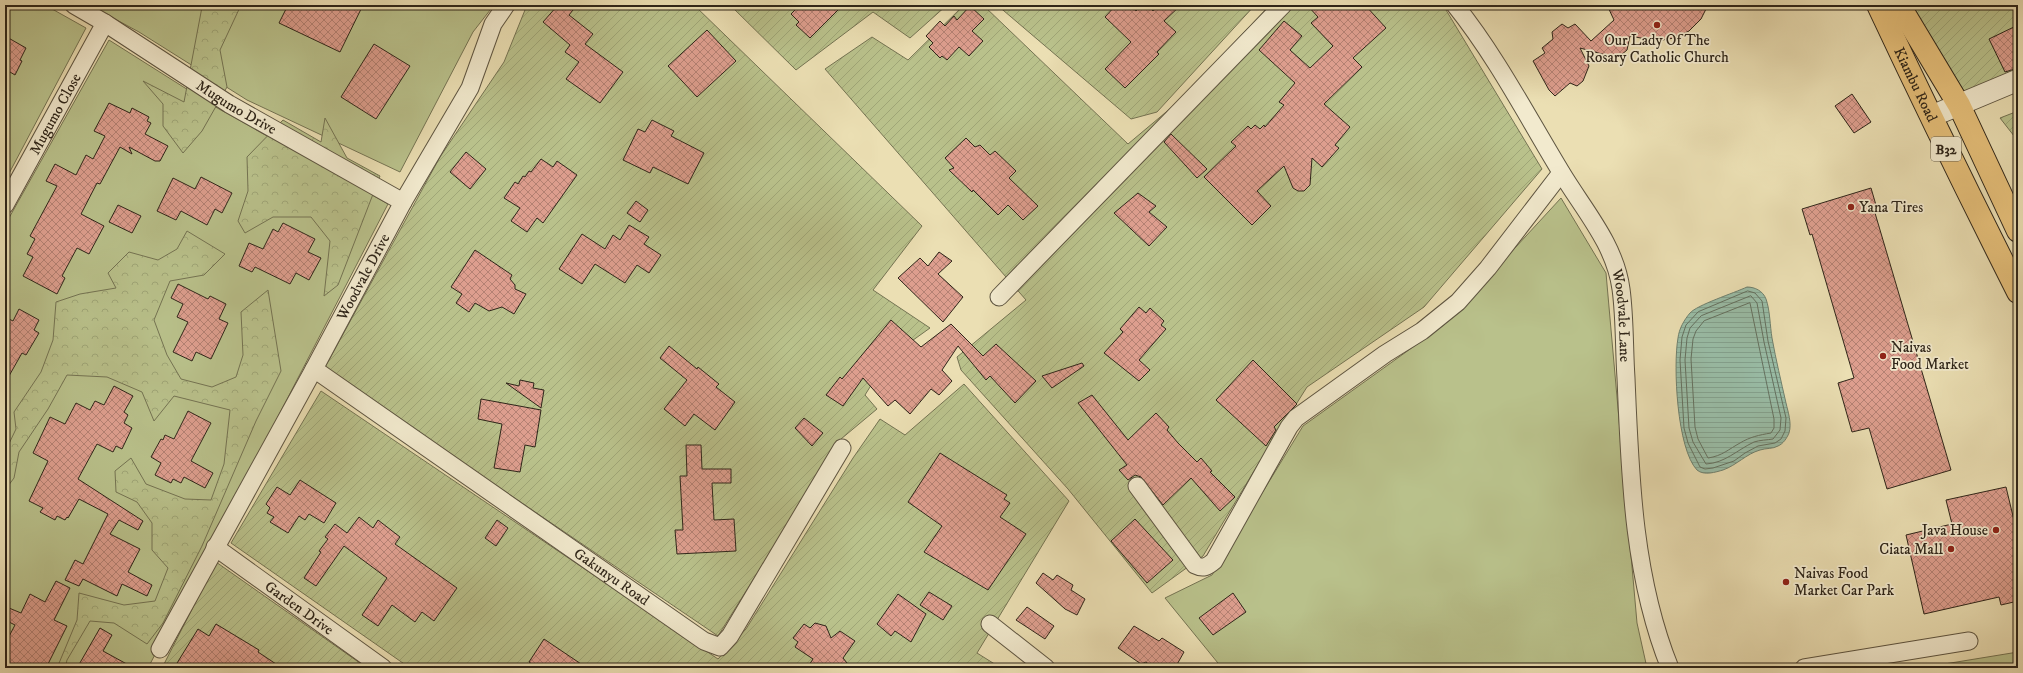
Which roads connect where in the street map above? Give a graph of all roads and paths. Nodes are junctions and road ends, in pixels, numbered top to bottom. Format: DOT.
graph roads {
  1 [pos="74,5"];
  2 [pos="506,5"];
  3 [pos="1283,5"];
  4 [pos="1455,5"];
  5 [pos="1878,5"];
  6 [pos="1899,5"];
  7 [pos="106,23"];
  8 [pos="2018,80"];
  9 [pos="1959,105"];
  10 [pos="1932,116"];
  11 [pos="1561,173"];
  12 [pos="403,202"];
  13 [pos="5,205"];
  14 [pos="2018,231"];
  15 [pos="2018,292"];
  16 [pos="998,297"];
  17 [pos="314,369"];
  18 [pos="842,448"];
  19 [pos="1137,486"];
  20 [pos="215,547"];
  21 [pos="990,624"];
  22 [pos="1969,641"];
  23 [pos="160,649"];
  24 [pos="384,668"];
  25 [pos="1046,668"];
  26 [pos="1670,668"];
  27 [pos="1804,668"];
  1 -- 7 [label="street, Mugumo Drive"];
  2 -- 12 [label="street, Woodvale Drive"];
  3 -- 16 [label="street"];
  4 -- 11 [label="street, Woodvale Lane"];
  5 -- 10 [label="highway, Kiambu Road / B32"];
  6 -- 9 [label="highway, Kiambu Road / B32"];
  7 -- 12 [label="street, Mugumo Drive"];
  7 -- 13 [label="street, Mugumo Close"];
  8 -- 9 [label="street"];
  9 -- 10 [label="street"];
  9 -- 14 [label="highway, Kiambu Road / B32"];
  10 -- 15 [label="highway, Kiambu Road / B32"];
  11 -- 19 [label="street"];
  11 -- 26 [label="street, Woodvale Lane"];
  12 -- 17 [label="street, Woodvale Drive"];
  17 -- 18 [label="street, Gakunyu Road"];
  17 -- 20 [label="street, Woodvale Drive"];
  20 -- 23 [label="street, Woodvale Drive"];
  20 -- 24 [label="street, Garden Drive"];
  21 -- 25 [label="street"];
  22 -- 27 [label="street"];
}
